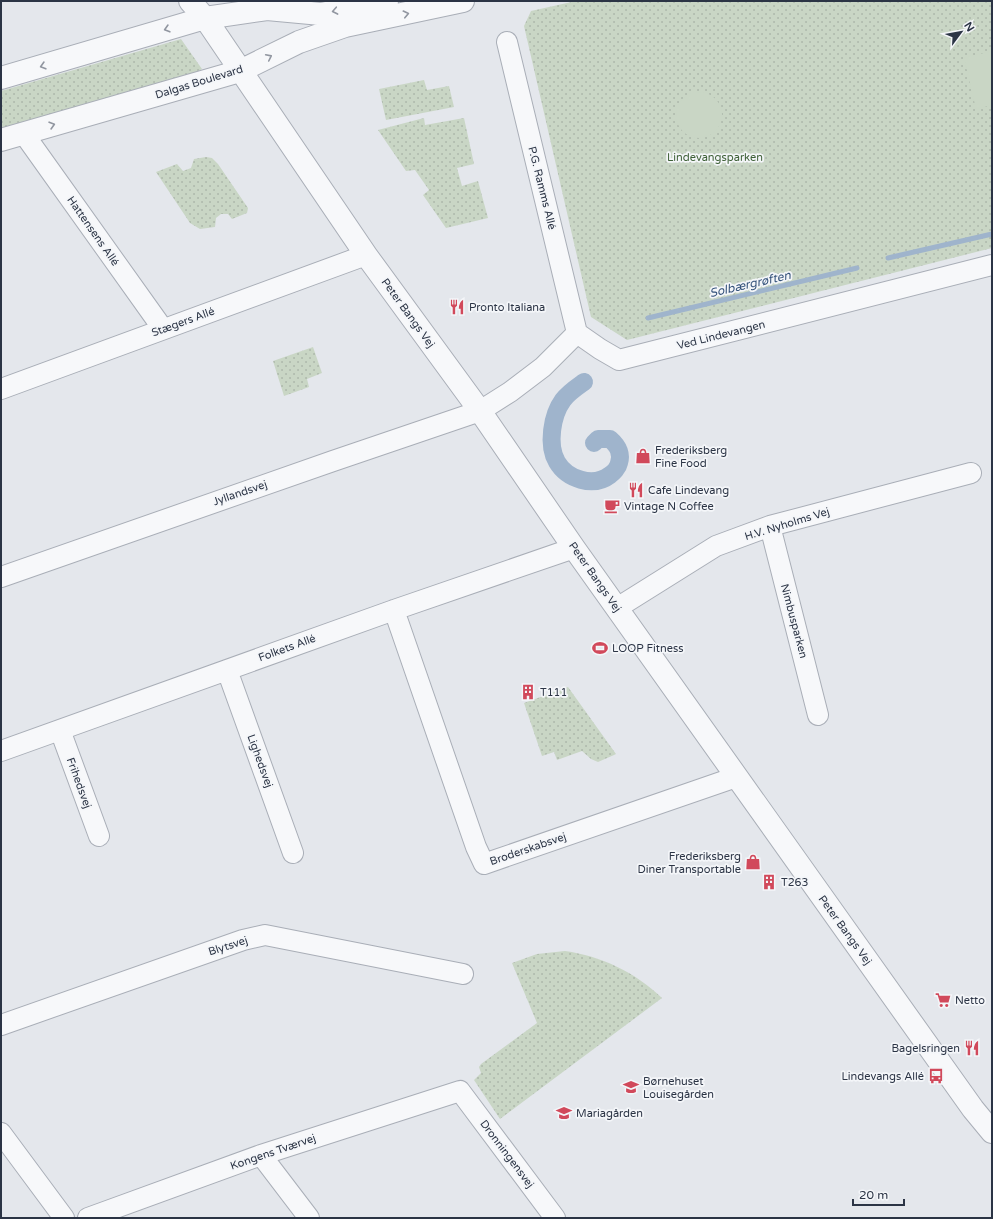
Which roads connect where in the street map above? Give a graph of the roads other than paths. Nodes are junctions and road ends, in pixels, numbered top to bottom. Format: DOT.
graph roads {
  1 [pos="190,1"];
  2 [pos="387,1"];
  3 [pos="463,1"];
  4 [pos="202,10"];
  5 [pos="507,42"];
  6 [pos="240,71"];
  7 [pos="1,78"];
  8 [pos="24,134"];
  9 [pos="1,140"];
  10 [pos="366,255"];
  11 [pos="992,265"];
  12 [pos="163,329"];
  13 [pos="577,333"];
  14 [pos="1,389"];
  15 [pos="480,411"];
  16 [pos="971,473"];
  17 [pos="770,526"];
  18 [pos="574,548"];
  19 [pos="1,577"];
  20 [pos="617,608"];
  21 [pos="394,610"];
  22 [pos="227,670"];
  23 [pos="818,715"];
  24 [pos="60,730"];
  25 [pos="1,751"];
  26 [pos="736,777"];
  27 [pos="99,836"];
  28 [pos="293,853"];
  29 [pos="463,974"];
  30 [pos="1,1025"];
  31 [pos="460,1091"];
  32 [pos="992,1132"];
  33 [pos="1,1133"];
  34 [pos="261,1155"];
  35 [pos="64,1218"];
  36 [pos="88,1218"];
  37 [pos="309,1218"];
  38 [pos="554,1218"];
  1 -- 4 [label="street, Peter Bangs Vej"];
  2 -- 4 [label="street, one-way"];
  6 -- 3 [label="street, Dalgas Boulevard, one-way"];
  4 -- 6 [label="street, Peter Bangs Vej"];
  4 -- 7 [label="street, one-way"];
  5 -- 13 [label="street, P.G. Ramms Allé"];
  8 -- 6 [label="street, Dalgas Boulevard, one-way"];
  6 -- 10 [label="street, Peter Bangs Vej"];
  8 -- 9 [label="street, Dalgas Boulevard"];
  8 -- 12 [label="street, Hattensens Allé"];
  10 -- 12 [label="street, Stægers Allé"];
  10 -- 15 [label="street, Peter Bangs Vej"];
  11 -- 13 [label="street, Ved Lindevangen"];
  12 -- 14 [label="street, Stægers Allé"];
  13 -- 15 [label="street"];
  15 -- 18 [label="street, Peter Bangs Vej"];
  15 -- 19 [label="street, Jyllandsvej"];
  16 -- 17 [label="street, H.V. Nyholms Vej"];
  17 -- 20 [label="street, H.V. Nyholms Vej"];
  17 -- 23 [label="street, Nimbusparken"];
  18 -- 20 [label="street, Peter Bangs Vej"];
  18 -- 21 [label="street, Folkets Allé"];
  20 -- 26 [label="street, Peter Bangs Vej"];
  21 -- 22 [label="street, Folkets Allé"];
  21 -- 26 [label="street, Broderskabsvej"];
  22 -- 24 [label="street, Folkets Allé"];
  22 -- 28 [label="street, Lighedsvej"];
  24 -- 25 [label="street, Folkets Allé"];
  24 -- 27 [label="street, Frihedsvej"];
  26 -- 32 [label="street, Peter Bangs Vej"];
  29 -- 30 [label="street, Blytsvej"];
  31 -- 34 [label="street, Kongens Tværvej"];
  31 -- 38 [label="street, Dronningensvej"];
  33 -- 35 [label="street"];
  34 -- 36 [label="street, Kongens Tværvej"];
  34 -- 37 [label="street"];
}
